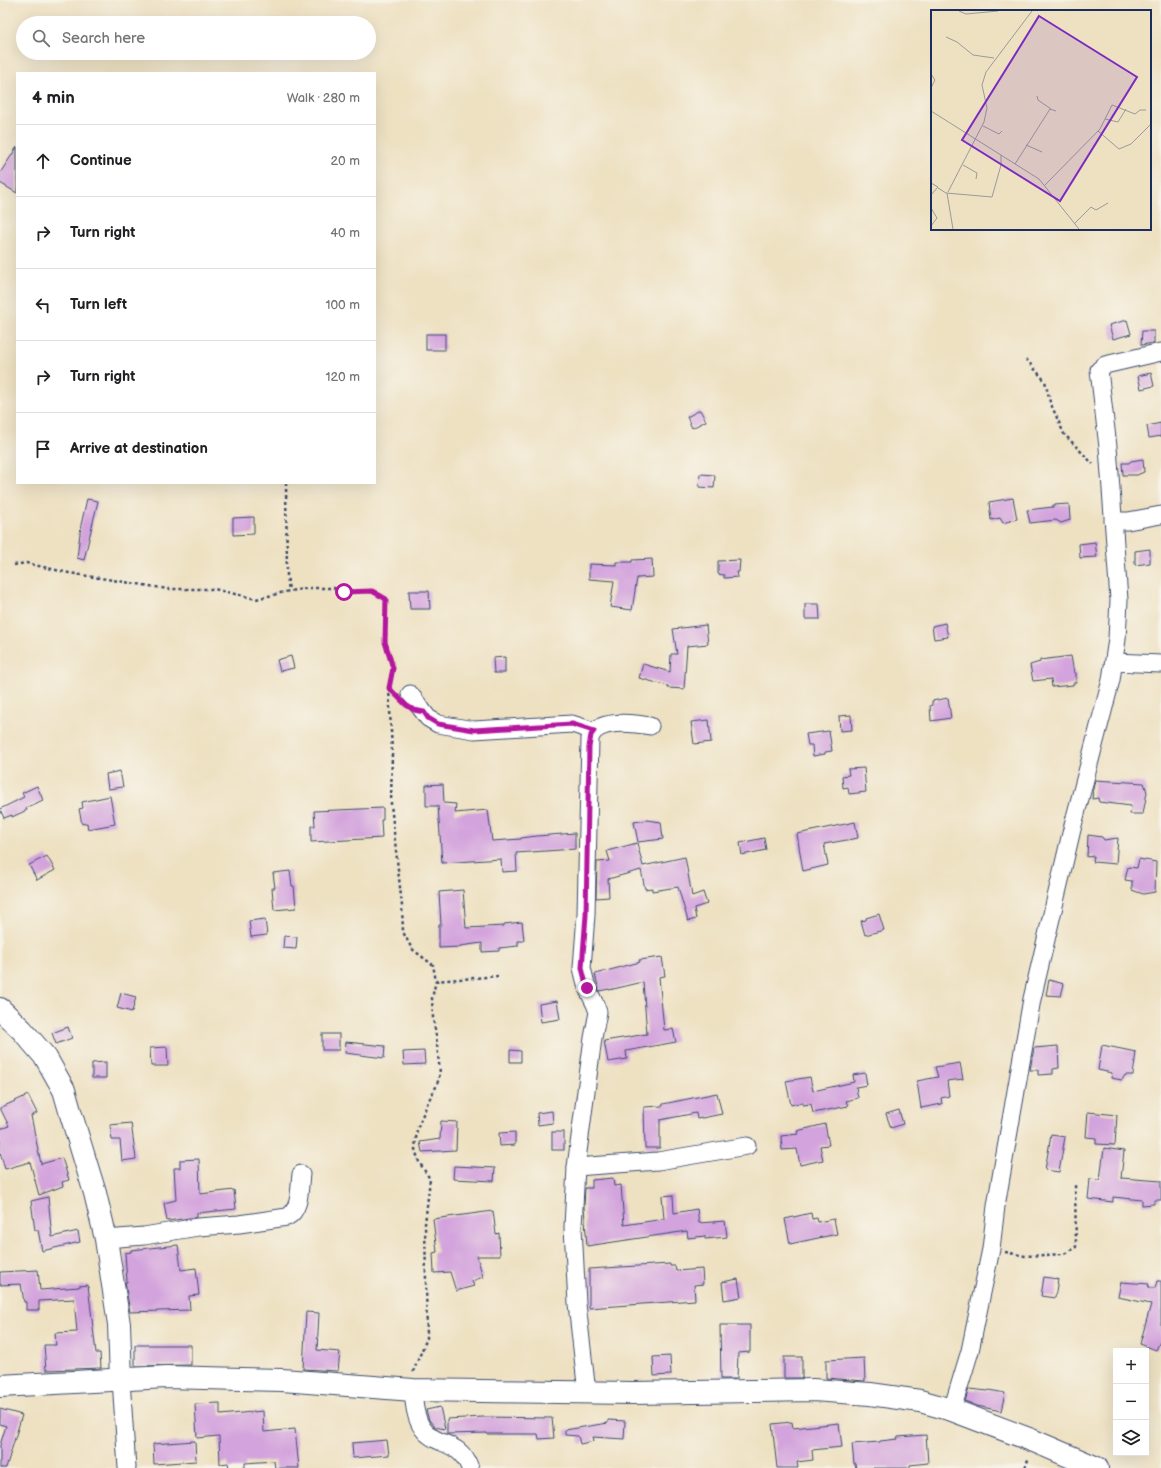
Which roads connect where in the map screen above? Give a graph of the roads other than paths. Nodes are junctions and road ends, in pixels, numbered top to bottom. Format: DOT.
graph roads {
  1 [pos="1161,352"];
  2 [pos="1161,515"];
  3 [pos="1113,521"];
  4 [pos="1114,662"];
  5 [pos="1161,664"];
  6 [pos="403,695"];
  7 [pos="650,726"];
  8 [pos="594,731"];
  9 [pos="0,1009"];
  10 [pos="747,1146"];
  11 [pos="576,1167"];
  12 [pos="300,1174"];
  13 [pos="106,1239"];
  14 [pos="121,1380"];
  15 [pos="0,1386"];
  16 [pos="413,1390"];
  17 [pos="587,1393"];
  18 [pos="952,1410"];
  19 [pos="127,1468"];
  20 [pos="470,1468"];
  21 [pos="1097,1468"];
  1 -- 3 [label="street"];
  2 -- 3 [label="street"];
  3 -- 4 [label="street"];
  4 -- 5 [label="street"];
  4 -- 18 [label="street"];
  6 -- 8 [label="street"];
  7 -- 8 [label="street"];
  8 -- 11 [label="street"];
  9 -- 13 [label="street"];
  10 -- 11 [label="street"];
  11 -- 17 [label="street"];
  12 -- 13 [label="street"];
  13 -- 14 [label="street"];
  14 -- 15 [label="street"];
  14 -- 16 [label="street"];
  14 -- 19 [label="street"];
  16 -- 17 [label="street"];
  16 -- 20 [label="street"];
  17 -- 18 [label="street"];
  18 -- 21 [label="street"];
}
